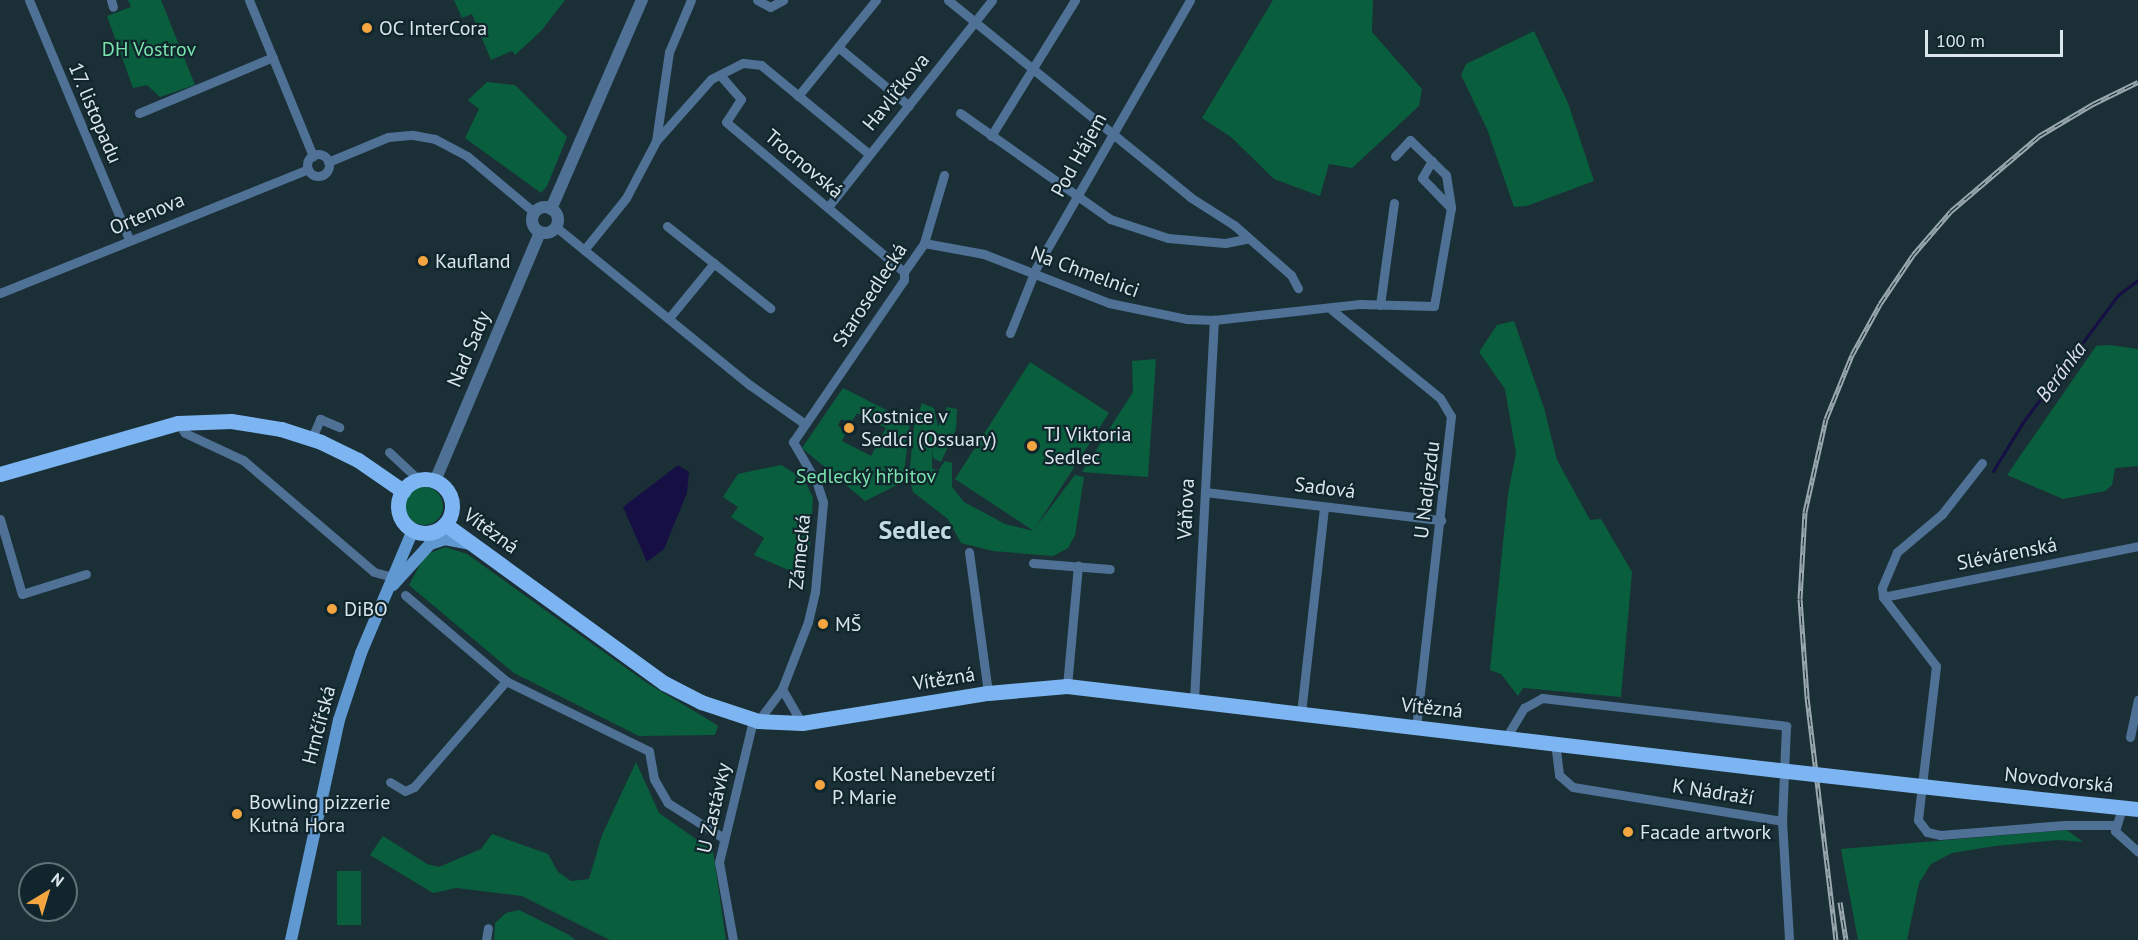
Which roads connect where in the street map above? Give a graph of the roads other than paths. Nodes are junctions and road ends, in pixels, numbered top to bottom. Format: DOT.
graph roads {
  1 [pos="29,0"];
  2 [pos="249,0"];
  3 [pos="642,0"];
  4 [pos="691,0"];
  5 [pos="757,0"];
  6 [pos="783,0"];
  7 [pos="876,0"];
  8 [pos="948,0"];
  9 [pos="992,0"];
  10 [pos="1075,0"];
  11 [pos="1190,0"];
  12 [pos="975,22"];
  13 [pos="838,47"];
  14 [pos="273,57"];
  15 [pos="1034,70"];
  16 [pos="720,75"];
  17 [pos="798,96"];
  18 [pos="909,106"];
  19 [pos="139,113"];
  20 [pos="960,113"];
  21 [pos="1113,132"];
  22 [pos="992,136"];
  23 [pos="656,141"];
  24 [pos="869,154"];
  25 [pos="313,156"];
  26 [pos="1395,156"];
  27 [pos="1432,161"];
  28 [pos="328,162"];
  29 [pos="308,170"];
  30 [pos="944,175"];
  31 [pos="1077,197"];
  32 [pos="1394,203"];
  33 [pos="828,207"];
  34 [pos="1451,207"];
  35 [pos="551,209"];
  36 [pos="535,213"];
  37 [pos="667,226"];
  38 [pos="556,227"];
  39 [pos="540,232"];
  40 [pos="129,239"];
  41 [pos="1246,239"];
  42 [pos="924,243"];
  43 [pos="584,250"];
  44 [pos="714,263"];
  45 [pos="904,272"];
  46 [pos="1034,274"];
  47 [pos="1298,288"];
  48 [pos="0,293"];
  49 [pos="1380,305"];
  50 [pos="770,308"];
  51 [pos="1332,310"];
  52 [pos="669,318"];
  53 [pos="1214,320"];
  54 [pos="1010,333"];
  55 [pos="178,423"];
  56 [pos="805,424"];
  57 [pos="339,427"];
  58 [pos="312,438"];
  59 [pos="110,440"];
  60 [pos="389,452"];
  61 [pos="1982,462"];
  62 [pos="0,464"];
  63 [pos="0,474"];
  64 [pos="427,480"];
  65 [pos="403,491"];
  66 [pos="1205,492"];
  67 [pos="1324,507"];
  68 [pos="0,519"];
  69 [pos="1441,520"];
  70 [pos="445,524"];
  71 [pos="413,530"];
  72 [pos="476,545"];
  73 [pos="2138,546"];
  74 [pos="969,552"];
  75 [pos="1033,563"];
  76 [pos="1078,566"];
  77 [pos="1110,569"];
  78 [pos="86,574"];
  79 [pos="393,577"];
  80 [pos="386,592"];
  81 [pos="405,595"];
  82 [pos="1884,597"];
  83 [pos="506,681"];
  84 [pos="1066,686"];
  85 [pos="782,689"];
  86 [pos="988,693"];
  87 [pos="1194,700"];
  88 [pos="2138,700"];
  89 [pos="1301,713"];
  90 [pos="755,720"];
  91 [pos="802,723"];
  92 [pos="1416,728"];
  93 [pos="1507,736"];
  94 [pos="2130,737"];
  95 [pos="1555,742"];
  96 [pos="1752,767"];
  97 [pos="390,782"];
  98 [pos="2090,804"];
  99 [pos="2122,808"];
  100 [pos="2138,810"];
  101 [pos="1782,821"];
  102 [pos="2092,824"];
  103 [pos="2115,825"];
  104 [pos="722,837"];
  105 [pos="2138,852"];
  106 [pos="488,928"];
  107 [pos="291,940"];
  108 [pos="486,940"];
  109 [pos="733,940"];
  110 [pos="1789,940"];
  1 -- 40 [label="street, 17. listopadu"];
  2 -- 14 [label="street"];
  3 -- 35 [label="street"];
  4 -- 23 [label="street"];
  5 -- 6 [label="street"];
  7 -- 13 [label="street"];
  8 -- 12 [label="street"];
  9 -- 12 [label="street, Havlíčkova"];
  10 -- 15 [label="street"];
  11 -- 21 [label="street, Pod Hájem"];
  12 -- 15 [label="street"];
  12 -- 18 [label="street, Havlíčkova"];
  13 -- 17 [label="street"];
  13 -- 18 [label="street"];
  14 -- 19 [label="street"];
  14 -- 25 [label="street"];
  15 -- 21 [label="street"];
  15 -- 22 [label="street"];
  16 -- 17 [label="street"];
  16 -- 23 [label="street"];
  16 -- 33 [label="street, Trocnovská"];
  17 -- 24 [label="street"];
  18 -- 24 [label="street, Havlíčkova"];
  20 -- 22 [label="street"];
  21 -- 31 [label="street, Pod Hájem"];
  21 -- 41 [label="street"];
  22 -- 31 [label="street"];
  23 -- 43 [label="street"];
  24 -- 33 [label="street, Havlíčkova"];
  25 -- 28 [label="street"];
  25 -- 29 [label="street"];
  26 -- 27 [label="street, Na Chmelnici"];
  27 -- 34 [label="street, Na Chmelnici"];
  27 -- 34 [label="street"];
  28 -- 29 [label="street"];
  28 -- 36 [label="street"];
  29 -- 40 [label="street, Ortenova"];
  30 -- 42 [label="street, Starosedlecká"];
  31 -- 41 [label="street"];
  31 -- 46 [label="street, Pod Hájem"];
  32 -- 49 [label="street"];
  33 -- 45 [label="street, Trocnovská"];
  34 -- 49 [label="street, Na Chmelnici"];
  35 -- 36 [label="street"];
  35 -- 38 [label="street"];
  36 -- 39 [label="street"];
  37 -- 44 [label="street"];
  38 -- 39 [label="street"];
  38 -- 43 [label="street"];
  39 -- 64 [label="street, Nad Sady"];
  40 -- 48 [label="street, Ortenova"];
  41 -- 47 [label="street"];
  42 -- 45 [label="street, Starosedlecká"];
  42 -- 46 [label="street, Na Chmelnici"];
  43 -- 52 [label="street"];
  44 -- 50 [label="street"];
  44 -- 52 [label="street"];
  45 -- 56 [label="street, Starosedlecká"];
  46 -- 53 [label="street, Na Chmelnici"];
  46 -- 54 [label="street, Pod Hájem"];
  49 -- 51 [label="street, Na Chmelnici"];
  51 -- 53 [label="street, Na Chmelnici"];
  51 -- 69 [label="street, U Nadjezdu"];
  52 -- 56 [label="street"];
  53 -- 66 [label="street, Váňova"];
  55 -- 58 [label="main road"];
  55 -- 59 [label="main road"];
  55 -- 79 [label="street"];
  56 -- 85 [label="street, Zámecká"];
  57 -- 58 [label="street"];
  58 -- 65 [label="main road"];
  59 -- 62 [label="main road"];
  59 -- 63 [label="main road"];
  60 -- 64 [label="street"];
  61 -- 82 [label="street"];
  64 -- 65 [label="main road"];
  64 -- 70 [label="main road"];
  65 -- 71 [label="main road"];
  66 -- 67 [label="street, Sadová"];
  66 -- 87 [label="street, Váňova"];
  67 -- 69 [label="street, Sadová"];
  67 -- 89 [label="street"];
  68 -- 78 [label="street"];
  69 -- 92 [label="street, U Nadjezdu"];
  70 -- 71 [label="main road"];
  70 -- 72 [label="main road, Vítězná"];
  71 -- 79 [label="main road, Hrnčířská"];
  72 -- 80 [label="main road"];
  72 -- 90 [label="main road, Vítězná"];
  73 -- 82 [label="street, Slévárenská"];
  74 -- 86 [label="street"];
  75 -- 76 [label="street"];
  76 -- 77 [label="street"];
  76 -- 84 [label="street"];
  79 -- 80 [label="main road, Hrnčířská"];
  80 -- 107 [label="main road, Hrnčířská"];
  81 -- 83 [label="street"];
  82 -- 102 [label="street"];
  83 -- 97 [label="street"];
  83 -- 104 [label="street"];
  84 -- 86 [label="main road, Vítězná"];
  84 -- 87 [label="main road, Vítězná"];
  85 -- 90 [label="street, Zámecká"];
  85 -- 91 [label="street"];
  86 -- 91 [label="main road, Vítězná"];
  87 -- 89 [label="main road, Vítězná"];
  88 -- 94 [label="street"];
  89 -- 92 [label="main road, Vítězná"];
  90 -- 91 [label="main road, Vítězná"];
  90 -- 104 [label="street, U Zastávky"];
  92 -- 93 [label="main road, Vítězná"];
  93 -- 95 [label="main road, Vítězná"];
  93 -- 101 [label="street"];
  95 -- 96 [label="main road, Vítězná"];
  95 -- 101 [label="street, K Nádraží"];
  96 -- 98 [label="main road, Novodvorská, bridge"];
  98 -- 99 [label="main road, Novodvorská"];
  98 -- 102 [label="street"];
  99 -- 100 [label="main road, Novodvorská"];
  99 -- 103 [label="street"];
  101 -- 110 [label="street"];
  102 -- 103 [label="street"];
  103 -- 105 [label="street"];
  104 -- 109 [label="street, U Zastávky"];
  106 -- 108 [label="street"];
}
